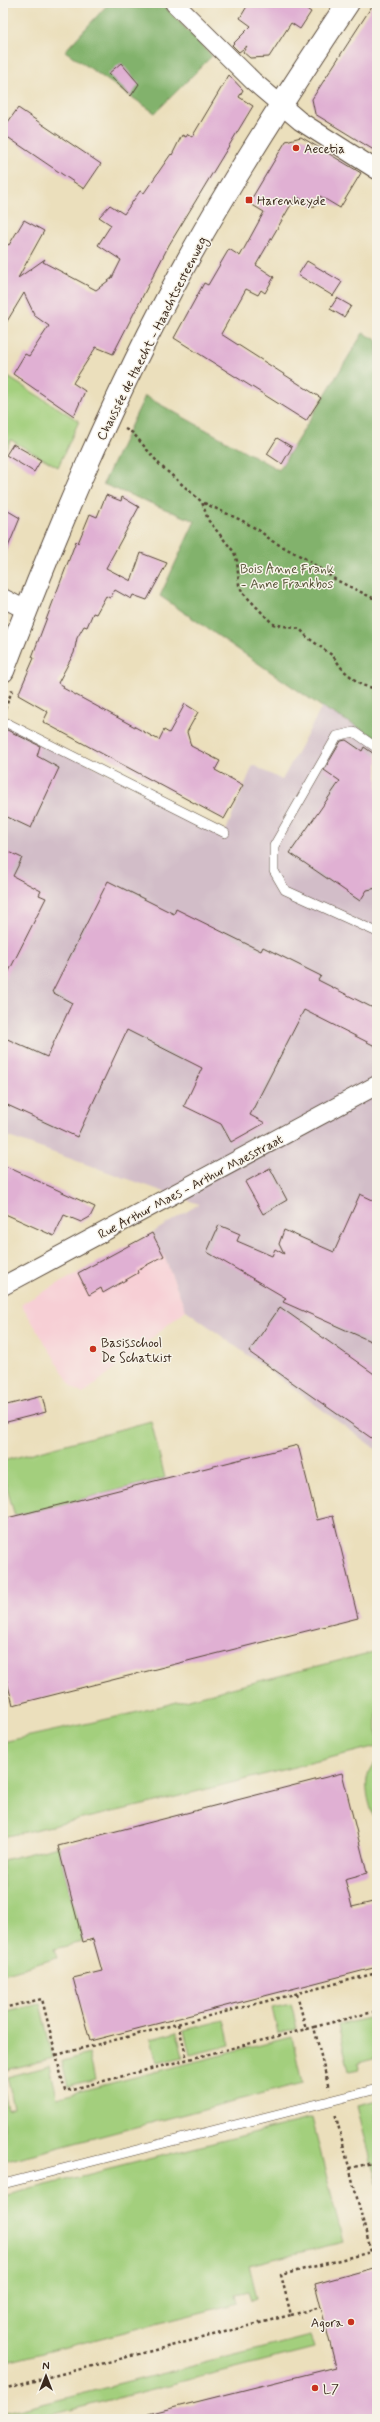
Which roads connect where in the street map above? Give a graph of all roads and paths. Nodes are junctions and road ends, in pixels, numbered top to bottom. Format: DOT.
graph roads {
  1 [pos="174,3"];
  2 [pos="348,3"];
  3 [pos="281,105"];
  4 [pos="377,170"];
  5 [pos="126,421"];
  6 [pos="202,502"];
  7 [pos="3,598"];
  8 [pos="377,600"];
  9 [pos="26,610"];
  10 [pos="3,671"];
  11 [pos="377,689"];
  12 [pos="3,721"];
  13 [pos="377,748"];
  14 [pos="225,833"];
  15 [pos="377,932"];
  16 [pos="377,1085"];
  17 [pos="3,1286"];
  18 [pos="377,1973"];
  19 [pos="297,1994"];
  20 [pos="3,2008"];
  21 [pos="377,2011"];
  22 [pos="178,2024"];
  23 [pos="314,2027"];
  24 [pos="306,2029"];
  25 [pos="56,2055"];
  26 [pos="187,2060"];
  27 [pos="377,2089"];
  28 [pos="332,2100"];
  29 [pos="377,2162"];
  30 [pos="350,2168"];
  31 [pos="3,2184"];
  32 [pos="321,2307"];
  33 [pos="291,2315"];
  34 [pos="3,2389"];
  1 -- 3 [label="street"];
  2 -- 3 [label="main road, Chaussée de Haecht - Haachtsesteenweg"];
  3 -- 4 [label="street"];
  3 -- 9 [label="main road, Chaussée de Haecht - Haachtsesteenweg"];
  5 -- 6 [label="path"];
  6 -- 8 [label="path"];
  6 -- 11 [label="path"];
  7 -- 9 [label="street"];
  9 -- 10 [label="main road, Chaussée de Haecht - Haachtsesteenweg"];
  12 -- 14 [label="lane"];
  13 -- 15 [label="lane"];
  16 -- 17 [label="street, Rue Arthur Maes - Arthur Maesstraat"];
  18 -- 19 [label="path"];
  19 -- 22 [label="path"];
  19 -- 24 [label="path"];
  20 -- 25 [label="path"];
  21 -- 23 [label="path"];
  22 -- 25 [label="path"];
  22 -- 26 [label="path"];
  23 -- 24 [label="path"];
  23 -- 28 [label="path"];
  24 -- 26 [label="path"];
  25 -- 26 [label="path"];
  27 -- 28 [label="lane"];
  28 -- 30 [label="path"];
  28 -- 31 [label="lane"];
  29 -- 30 [label="path"];
  30 -- 33 [label="path"];
  32 -- 33 [label="path"];
  33 -- 34 [label="path"];
}
